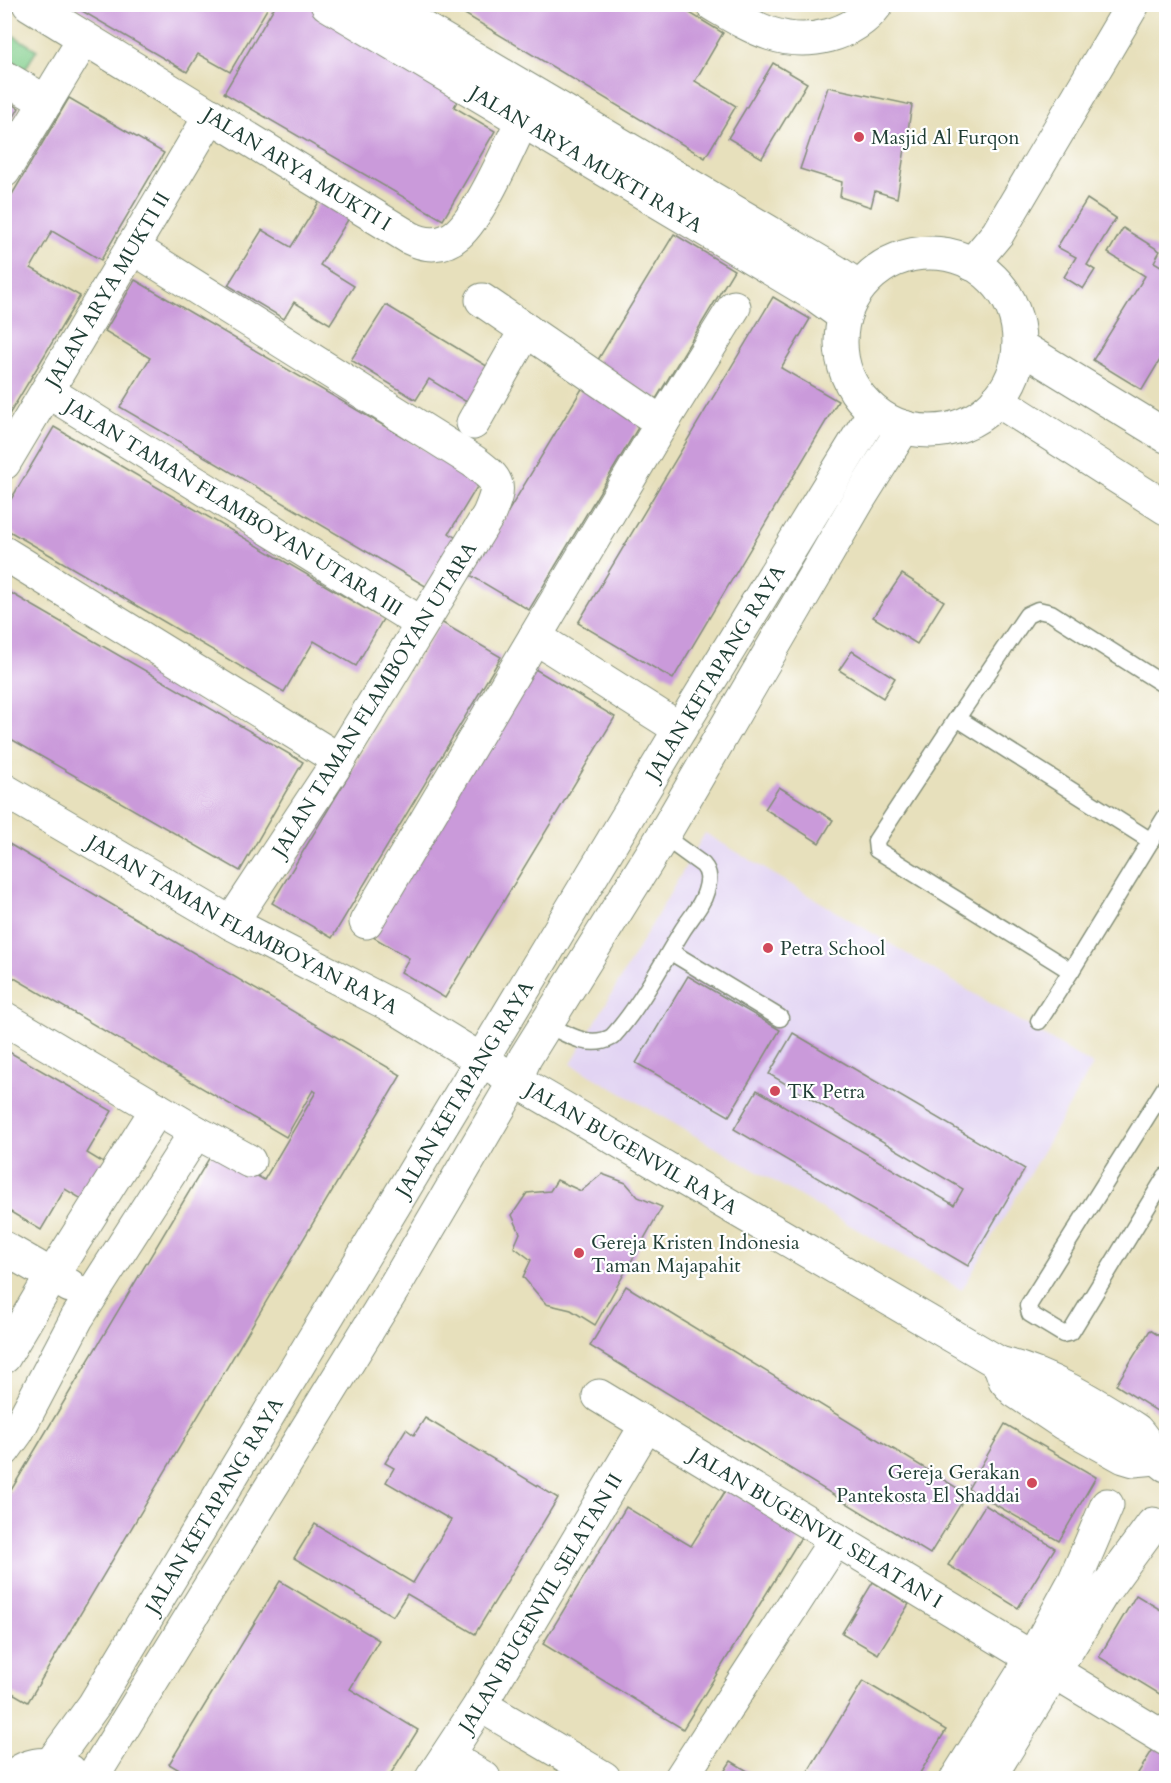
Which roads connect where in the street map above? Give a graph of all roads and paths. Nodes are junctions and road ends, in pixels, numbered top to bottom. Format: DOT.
graph roads {
  1 [pos="28,4"];
  2 [pos="327,4"];
  3 [pos="382,4"];
  4 [pos="712,4"];
  5 [pos="877,4"];
  6 [pos="1133,4"];
  7 [pos="84,39"];
  8 [pos="4,77"];
  9 [pos="46,102"];
  10 [pos="211,115"];
  11 [pos="522,121"];
  12 [pos="4,171"];
  13 [pos="132,247"];
  14 [pos="972,264"];
  15 [pos="482,300"];
  16 [pos="852,302"];
  17 [pos="734,306"];
  18 [pos="526,330"];
  19 [pos="1019,346"];
  20 [pos="47,391"];
  21 [pos="997,400"];
  22 [pos="874,412"];
  23 [pos="473,423"];
  24 [pos="662,423"];
  25 [pos="904,427"];
  26 [pos="1167,436"];
  27 [pos="4,464"];
  28 [pos="1167,508"];
  29 [pos="4,553"];
  30 [pos="421,623"];
  31 [pos="536,637"];
  32 [pos="1167,686"];
  33 [pos="957,718"];
  34 [pos="680,729"];
  35 [pos="339,760"];
  36 [pos="4,790"];
  37 [pos="1167,816"];
  38 [pos="663,836"];
  39 [pos="1151,841"];
  40 [pos="366,922"];
  41 [pos="231,923"];
  42 [pos="670,952"];
  43 [pos="1071,971"];
  44 [pos="4,1018"];
  45 [pos="780,1018"];
  46 [pos="1039,1022"];
  47 [pos="546,1024"];
  48 [pos="482,1060"];
  49 [pos="516,1079"];
  50 [pos="1167,1086"];
  51 [pos="157,1109"];
  52 [pos="196,1132"];
  53 [pos="249,1161"];
  54 [pos="1167,1176"];
  55 [pos="4,1248"];
  56 [pos="52,1276"];
  57 [pos="90,1297"];
  58 [pos="16,1308"];
  59 [pos="66,1339"];
  60 [pos="4,1357"];
  61 [pos="599,1396"];
  62 [pos="646,1426"];
  63 [pos="4,1450"];
  64 [pos="1161,1461"];
  65 [pos="1107,1505"];
  66 [pos="1153,1524"];
  67 [pos="836,1539"];
  68 [pos="1044,1664"];
  69 [pos="94,1705"];
  70 [pos="480,1706"];
  71 [pos="126,1725"];
  72 [pos="1167,1739"];
  73 [pos="439,1767"];
  74 [pos="65,1771"];
  75 [pos="11,1779"];
  76 [pos="92,1779"];
  77 [pos="484,1779"];
  78 [pos="604,1779"];
  79 [pos="681,1779"];
  80 [pos="957,1779"];
  81 [pos="989,1779"];
  1 -- 7 [label="street, JALAN ARYA MUKTI I"];
  2 -- 11 [label="street, JALAN ARYA MUKTI RAYA"];
  3 -- 16 [label="street, JALAN ARYA MUKTI RAYA"];
  4 -- 5 [label="street"];
  6 -- 14 [label="street"];
  7 -- 9 [label="street"];
  7 -- 10 [label="street, JALAN ARYA MUKTI I"];
  8 -- 9 [label="street"];
  9 -- 12 [label="street"];
  10 -- 11 [label="street, JALAN ARYA MUKTI I"];
  10 -- 13 [label="street, JALAN ARYA MUKTI II"];
  11 -- 16 [label="street, JALAN ARYA MUKTI RAYA"];
  13 -- 20 [label="street, JALAN ARYA MUKTI II"];
  13 -- 30 [label="street, JALAN TAMAN FLAMBOYAN UTARA"];
  14 -- 16 [label="street"];
  14 -- 19 [label="street"];
  15 -- 18 [label="street"];
  16 -- 22 [label="street"];
  17 -- 24 [label="street"];
  18 -- 23 [label="street"];
  18 -- 24 [label="street"];
  19 -- 21 [label="street"];
  19 -- 26 [label="street"];
  20 -- 27 [label="street, JALAN ARYA MUKTI II"];
  20 -- 30 [label="street, JALAN TAMAN FLAMBOYAN UTARA III"];
  21 -- 25 [label="street"];
  21 -- 28 [label="street"];
  22 -- 25 [label="street"];
  22 -- 34 [label="street, JALAN KETAPANG RAYA"];
  24 -- 31 [label="street"];
  25 -- 38 [label="street, JALAN KETAPANG RAYA"];
  29 -- 35 [label="street"];
  30 -- 35 [label="street, JALAN TAMAN FLAMBOYAN UTARA"];
  31 -- 34 [label="street"];
  31 -- 40 [label="street"];
  32 -- 33 [label="lane"];
  33 -- 39 [label="lane"];
  33 -- 43 [label="lane"];
  34 -- 48 [label="street, JALAN KETAPANG RAYA"];
  35 -- 41 [label="street, JALAN TAMAN FLAMBOYAN UTARA"];
  36 -- 41 [label="street, JALAN TAMAN FLAMBOYAN RAYA"];
  37 -- 39 [label="lane"];
  38 -- 42 [label="lane"];
  38 -- 47 [label="street, JALAN KETAPANG RAYA"];
  39 -- 43 [label="lane"];
  41 -- 48 [label="street, JALAN TAMAN FLAMBOYAN RAYA"];
  42 -- 45 [label="lane"];
  42 -- 47 [label="lane"];
  43 -- 46 [label="lane"];
  44 -- 51 [label="street"];
  47 -- 49 [label="street, JALAN KETAPANG RAYA"];
  48 -- 49 [label="street, JALAN BUGENVIL RAYA"];
  48 -- 69 [label="street, JALAN KETAPANG RAYA"];
  49 -- 64 [label="street, JALAN BUGENVIL RAYA"];
  49 -- 71 [label="street, JALAN KETAPANG RAYA"];
  50 -- 54 [label="lane"];
  51 -- 52 [label="street"];
  51 -- 56 [label="street"];
  52 -- 53 [label="street"];
  52 -- 57 [label="street"];
  55 -- 56 [label="street"];
  56 -- 57 [label="street"];
  56 -- 58 [label="street"];
  57 -- 59 [label="street"];
  58 -- 59 [label="street"];
  58 -- 60 [label="street"];
  59 -- 63 [label="street"];
  61 -- 62 [label="street, JALAN BUGENVIL SELATAN I"];
  62 -- 67 [label="street, JALAN BUGENVIL SELATAN I"];
  62 -- 70 [label="street, JALAN BUGENVIL SELATAN II"];
  65 -- 68 [label="street"];
  66 -- 68 [label="street"];
  67 -- 68 [label="street, JALAN BUGENVIL SELATAN I"];
  67 -- 79 [label="street"];
  68 -- 72 [label="street, JALAN BUGENVIL SELATAN I"];
  68 -- 80 [label="street"];
  68 -- 81 [label="street"];
  69 -- 71 [label="street"];
  69 -- 74 [label="street, JALAN KETAPANG RAYA"];
  70 -- 73 [label="street, JALAN BUGENVIL SELATAN II"];
  70 -- 78 [label="street"];
  71 -- 76 [label="street, JALAN KETAPANG RAYA"];
  73 -- 77 [label="street"];
  74 -- 75 [label="street"];
}
